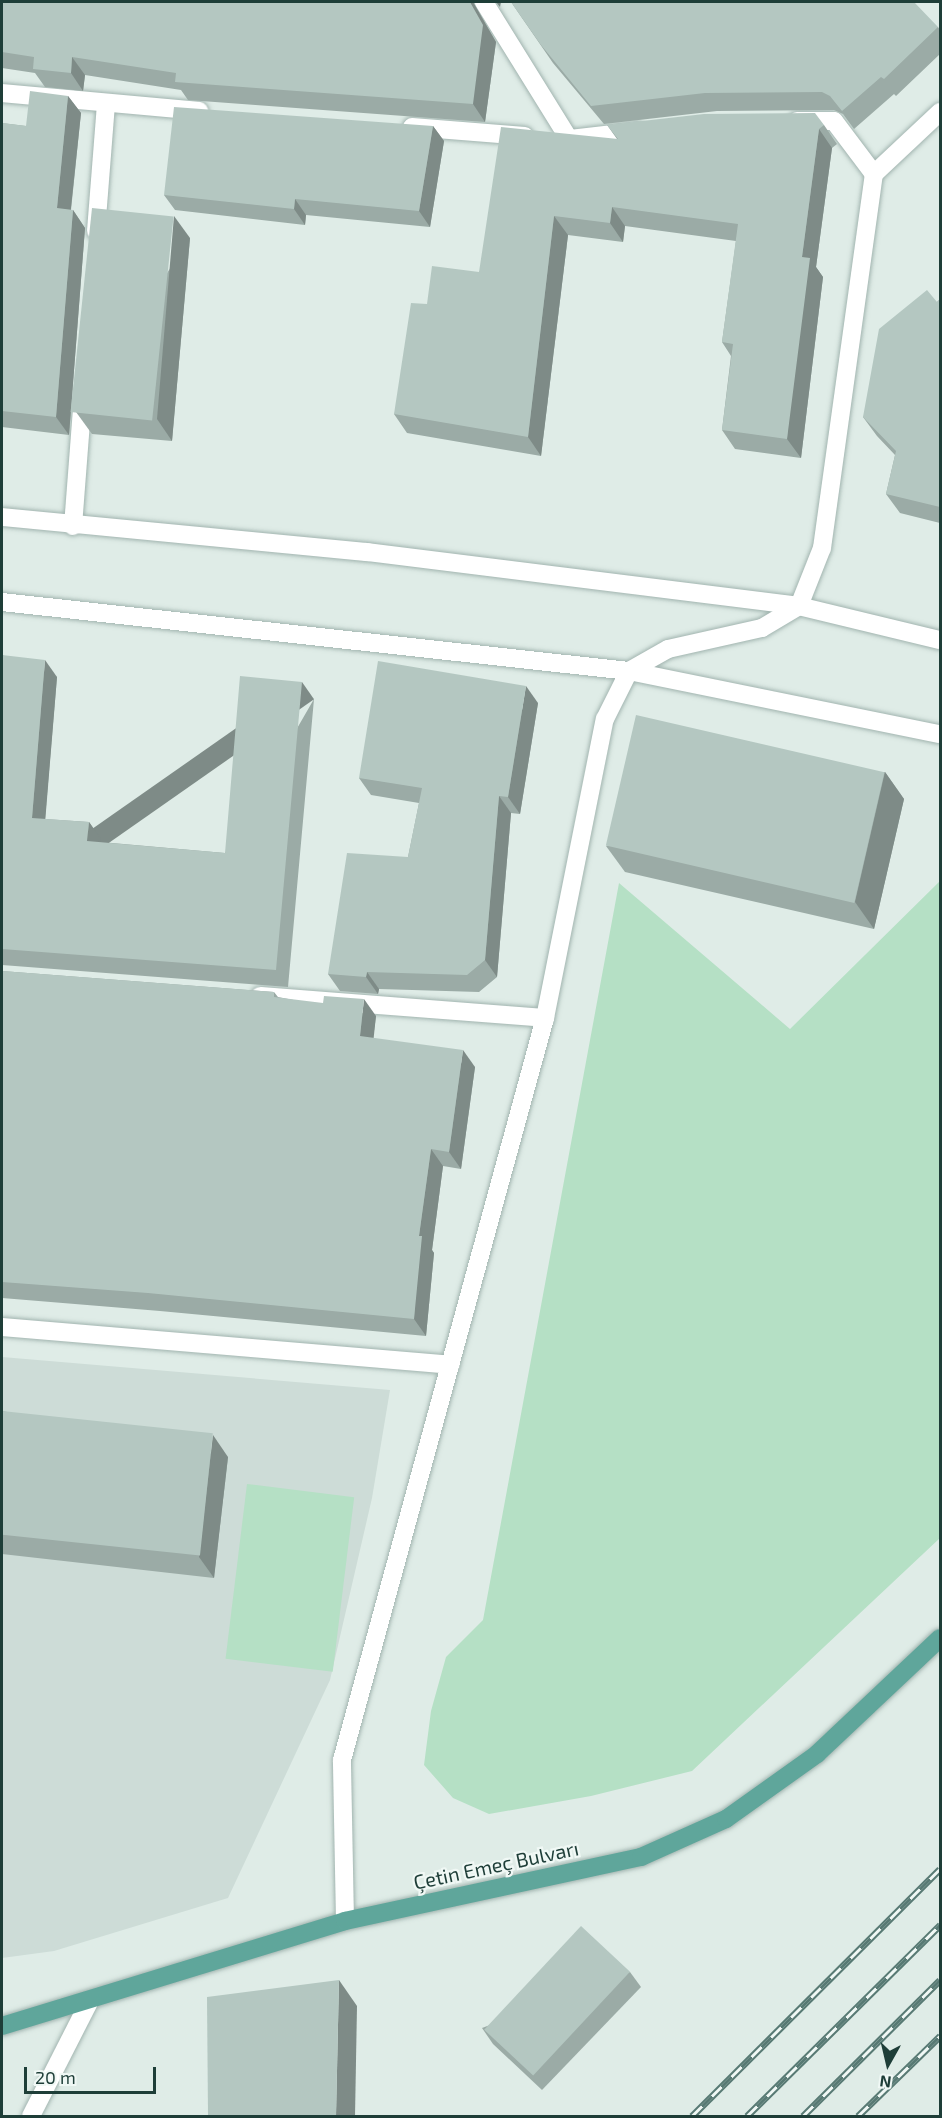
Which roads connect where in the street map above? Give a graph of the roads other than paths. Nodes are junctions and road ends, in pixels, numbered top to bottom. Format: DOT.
graph roads {
  1 [pos="484,2"];
  2 [pos="2,93"];
  3 [pos="106,105"];
  4 [pos="213,112"];
  5 [pos="940,112"];
  6 [pos="776,122"];
  7 [pos="391,126"];
  8 [pos="660,129"];
  9 [pos="569,139"];
  10 [pos="874,174"];
  11 [pos="95,245"];
  12 [pos="85,374"];
  13 [pos="2,517"];
  14 [pos="73,526"];
  15 [pos="2,602"];
  16 [pos="799,606"];
  17 [pos="940,640"];
  18 [pos="628,671"];
  19 [pos="940,734"];
  20 [pos="238,994"];
  21 [pos="545,1018"];
  22 [pos="2,1327"];
  23 [pos="450,1365"];
  24 [pos="940,1638"];
  25 [pos="345,1922"];
  26 [pos="90,2000"];
  27 [pos="2,2026"];
  28 [pos="31,2116"];
  1 -- 9 [label="street"];
  2 -- 3 [label="street"];
  3 -- 4 [label="street"];
  3 -- 11 [label="street"];
  5 -- 10 [label="street"];
  6 -- 10 [label="street"];
  7 -- 9 [label="street"];
  8 -- 9 [label="street"];
  10 -- 16 [label="street"];
  12 -- 14 [label="street"];
  13 -- 14 [label="street"];
  14 -- 16 [label="street"];
  15 -- 18 [label="street"];
  16 -- 17 [label="street"];
  16 -- 18 [label="street"];
  18 -- 19 [label="street"];
  18 -- 21 [label="street"];
  20 -- 21 [label="street"];
  21 -- 23 [label="street"];
  22 -- 23 [label="street"];
  23 -- 25 [label="street"];
  24 -- 25 [label="main road, Çetin Emeç Bulvarı"];
  25 -- 26 [label="main road, Çetin Emeç Bulvarı"];
  26 -- 27 [label="main road, Çetin Emeç Bulvarı"];
  26 -- 28 [label="street"];
}
